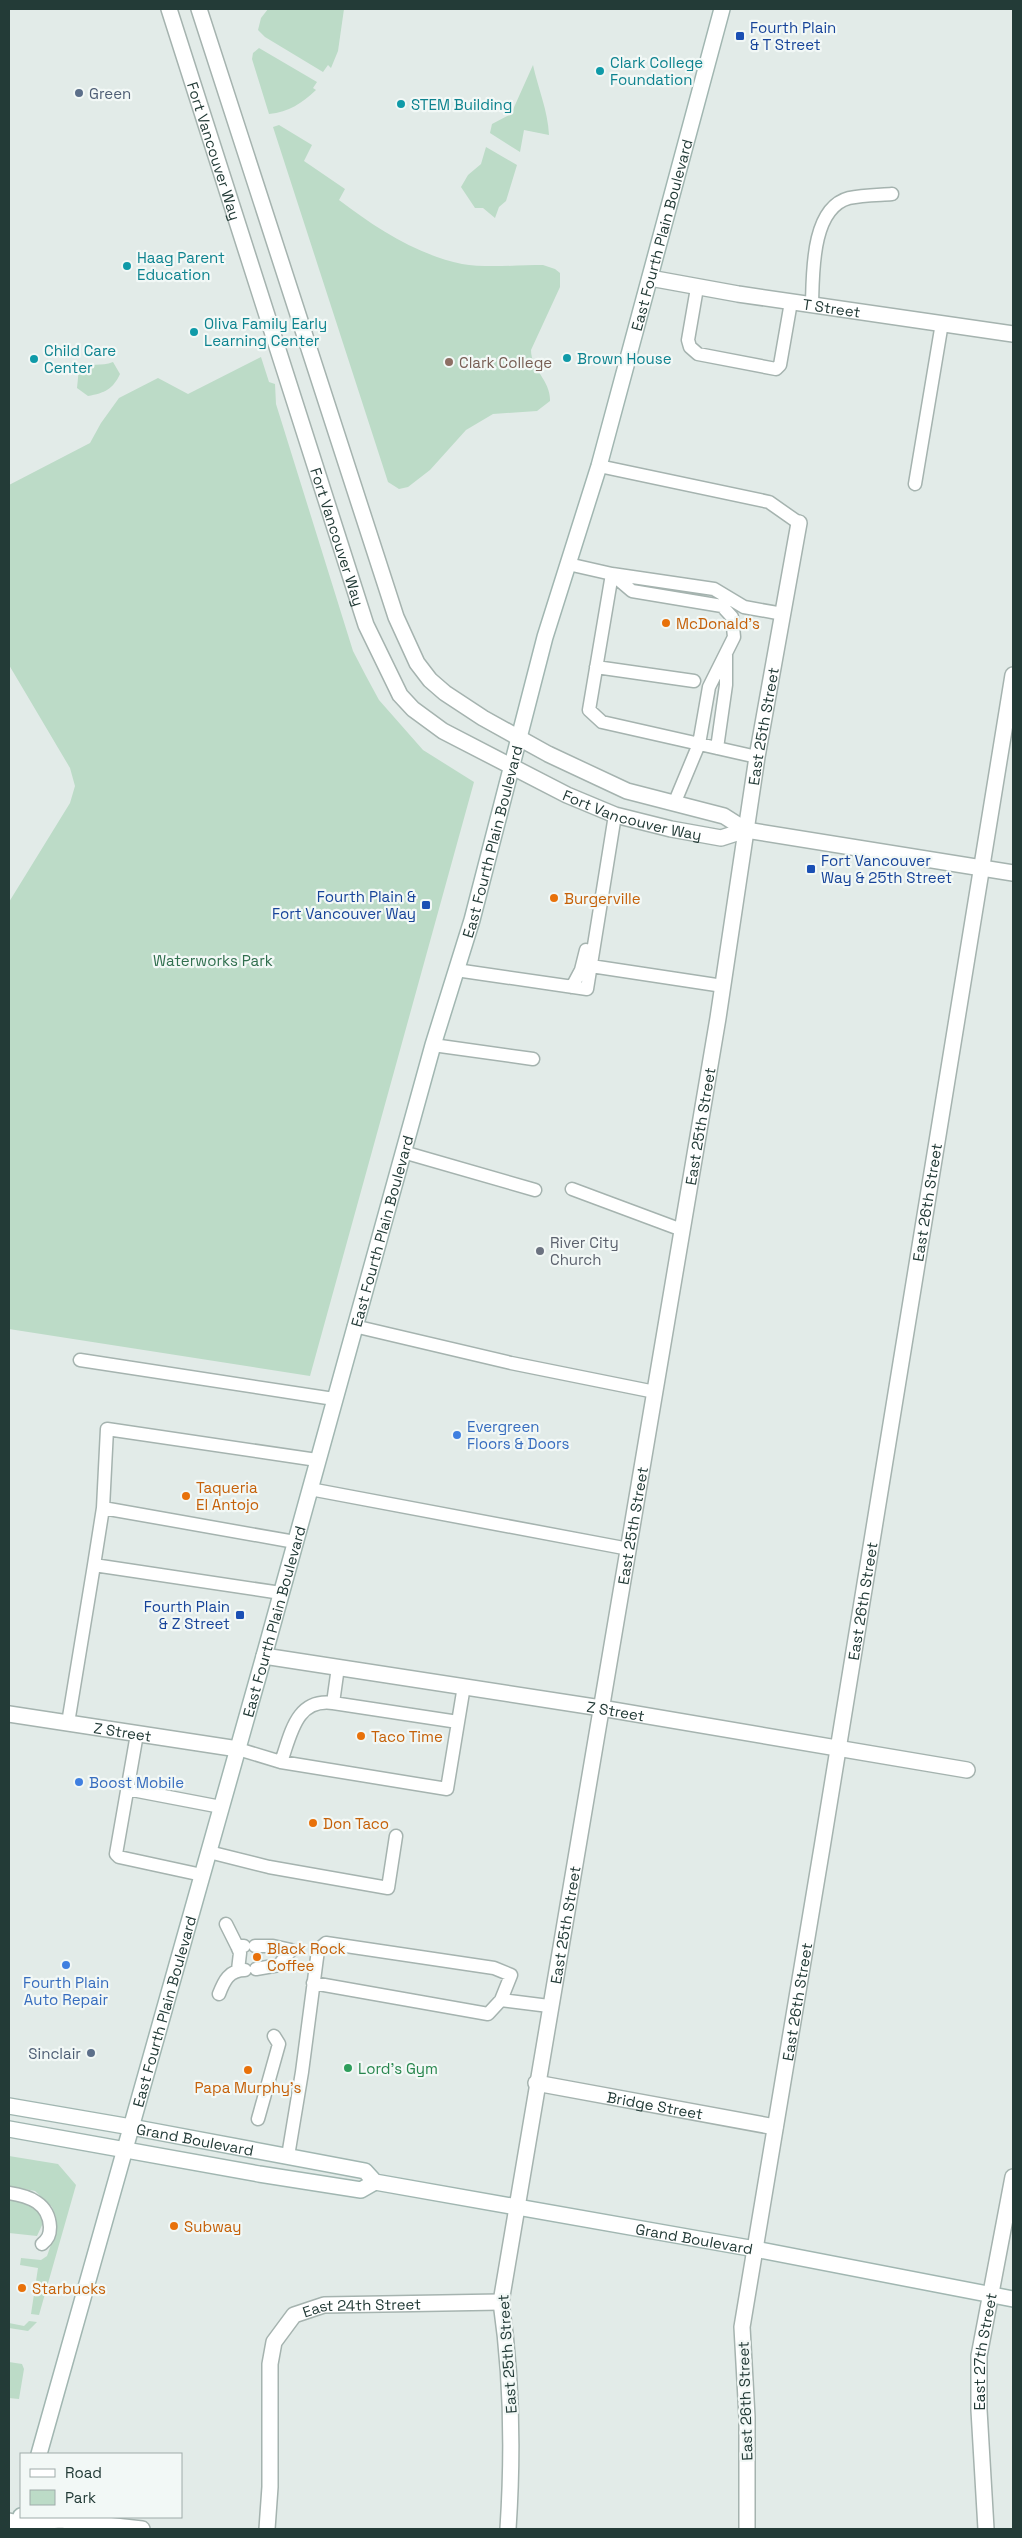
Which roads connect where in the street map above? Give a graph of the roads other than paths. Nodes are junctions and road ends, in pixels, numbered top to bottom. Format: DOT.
graph roads {
  1 [pos="169,9"];
  2 [pos="199,9"];
  3 [pos="722,9"];
  4 [pos="892,194"];
  5 [pos="650,278"];
  6 [pos="697,288"];
  7 [pos="791,302"];
  8 [pos="812,304"];
  9 [pos="942,323"];
  10 [pos="1013,334"];
  11 [pos="599,466"];
  12 [pos="915,484"];
  13 [pos="799,524"];
  14 [pos="568,564"];
  15 [pos="612,574"];
  16 [pos="782,614"];
  17 [pos="726,655"];
  18 [pos="596,667"];
  19 [pos="1013,675"];
  20 [pos="694,681"];
  21 [pos="520,738"];
  22 [pos="699,744"];
  23 [pos="717,748"];
  24 [pos="757,757"];
  25 [pos="512,767"];
  26 [pos="674,804"];
  27 [pos="615,815"];
  28 [pos="746,830"];
  29 [pos="607,867"];
  30 [pos="980,868"];
  31 [pos="1013,873"];
  32 [pos="591,966"];
  33 [pos="456,970"];
  34 [pos="723,986"];
  35 [pos="572,987"];
  36 [pos="433,1045"];
  37 [pos="533,1059"];
  38 [pos="403,1152"];
  39 [pos="572,1189"];
  40 [pos="535,1190"];
  41 [pos="682,1230"];
  42 [pos="354,1326"];
  43 [pos="80,1360"];
  44 [pos="655,1392"];
  45 [pos="334,1399"];
  46 [pos="317,1460"];
  47 [pos="310,1489"];
  48 [pos="103,1508"];
  49 [pos="295,1542"];
  50 [pos="629,1548"];
  51 [pos="94,1565"];
  52 [pos="281,1593"];
  53 [pos="264,1656"];
  54 [pos="338,1667"];
  55 [pos="464,1686"];
  56 [pos="333,1703"];
  57 [pos="602,1708"];
  58 [pos="9,1714"];
  59 [pos="458,1722"];
  60 [pos="68,1723"];
  61 [pos="137,1734"];
  62 [pos="238,1750"];
  63 [pos="839,1750"];
  64 [pos="282,1762"];
  65 [pos="967,1770"];
  66 [pos="127,1789"];
  67 [pos="220,1807"];
  68 [pos="396,1836"];
  69 [pos="209,1852"];
  70 [pos="202,1875"];
  71 [pos="226,1924"];
  72 [pos="245,1946"];
  73 [pos="246,1970"];
  74 [pos="313,1983"];
  75 [pos="219,1994"];
  76 [pos="502,2000"];
  77 [pos="549,2006"];
  78 [pos="274,2036"];
  79 [pos="536,2083"];
  80 [pos="9,2106"];
  81 [pos="258,2119"];
  82 [pos="131,2126"];
  83 [pos="775,2128"];
  84 [pos="9,2129"];
  85 [pos="125,2150"];
  86 [pos="288,2156"];
  87 [pos="1013,2177"];
  88 [pos="374,2182"];
  89 [pos="9,2193"];
  90 [pos="515,2207"];
  91 [pos="42,2244"];
  92 [pos="755,2249"];
  93 [pos="989,2295"];
  94 [pos="1013,2299"];
  95 [pos="501,2302"];
  96 [pos="39,2453"];
  97 [pos="17,2522"];
  98 [pos="142,2529"];
  99 [pos="267,2529"];
  100 [pos="508,2529"];
  101 [pos="747,2529"];
  102 [pos="986,2529"];
  1 -- 25 [label="street, Fort Vancouver Way"];
  2 -- 21 [label="street, Fort Vancouver Way"];
  3 -- 5 [label="street, East Fourth Plain Boulevard"];
  4 -- 8 [label="lane"];
  5 -- 6 [label="street, T Street"];
  5 -- 11 [label="street, East Fourth Plain Boulevard"];
  6 -- 7 [label="street, T Street"];
  6 -- 7 [label="lane"];
  7 -- 8 [label="street, T Street"];
  8 -- 9 [label="street, T Street"];
  9 -- 10 [label="street, T Street"];
  9 -- 12 [label="lane"];
  11 -- 13 [label="lane"];
  11 -- 14 [label="street, East Fourth Plain Boulevard"];
  13 -- 16 [label="street, East 25th Street"];
  14 -- 15 [label="lane"];
  14 -- 21 [label="street, East Fourth Plain Boulevard"];
  15 -- 16 [label="lane"];
  15 -- 17 [label="lane"];
  15 -- 18 [label="lane"];
  16 -- 24 [label="street, East 25th Street"];
  17 -- 22 [label="lane"];
  17 -- 23 [label="lane"];
  18 -- 20 [label="lane"];
  18 -- 22 [label="lane"];
  19 -- 30 [label="street, East 26th Street"];
  21 -- 25 [label="street, East Fourth Plain Boulevard"];
  21 -- 26 [label="street, Fort Vancouver Way"];
  22 -- 23 [label="lane"];
  22 -- 26 [label="lane"];
  23 -- 24 [label="lane"];
  24 -- 28 [label="street, East 25th Street"];
  25 -- 27 [label="street, Fort Vancouver Way"];
  25 -- 33 [label="street, East Fourth Plain Boulevard"];
  26 -- 28 [label="street, Fort Vancouver Way"];
  27 -- 28 [label="street, Fort Vancouver Way"];
  27 -- 29 [label="lane"];
  28 -- 30 [label="street, Fort Vancouver Way"];
  28 -- 34 [label="street, East 25th Street"];
  29 -- 32 [label="lane"];
  29 -- 35 [label="lane"];
  30 -- 31 [label="street, Fort Vancouver Way"];
  30 -- 63 [label="street, East 26th Street"];
  32 -- 34 [label="lane"];
  32 -- 35 [label="lane"];
  33 -- 35 [label="lane"];
  33 -- 36 [label="street, East Fourth Plain Boulevard"];
  34 -- 41 [label="street, East 25th Street"];
  36 -- 37 [label="lane"];
  36 -- 38 [label="street, East Fourth Plain Boulevard"];
  38 -- 40 [label="lane"];
  38 -- 42 [label="street, East Fourth Plain Boulevard"];
  39 -- 41 [label="lane"];
  41 -- 44 [label="street, East 25th Street"];
  42 -- 44 [label="lane"];
  42 -- 45 [label="street, East Fourth Plain Boulevard"];
  43 -- 45 [label="lane"];
  44 -- 50 [label="street, East 25th Street"];
  45 -- 46 [label="street, East Fourth Plain Boulevard"];
  46 -- 47 [label="street, East Fourth Plain Boulevard"];
  46 -- 48 [label="lane"];
  47 -- 49 [label="street, East Fourth Plain Boulevard"];
  47 -- 50 [label="lane"];
  48 -- 49 [label="lane"];
  48 -- 51 [label="lane"];
  49 -- 52 [label="street, East Fourth Plain Boulevard"];
  50 -- 57 [label="street, East 25th Street"];
  51 -- 52 [label="lane"];
  51 -- 60 [label="lane"];
  52 -- 53 [label="street, East Fourth Plain Boulevard"];
  53 -- 54 [label="street, Z Street"];
  53 -- 62 [label="street, East Fourth Plain Boulevard"];
  54 -- 55 [label="street, Z Street"];
  54 -- 56 [label="lane"];
  55 -- 57 [label="street, Z Street"];
  55 -- 59 [label="lane"];
  56 -- 59 [label="lane"];
  56 -- 64 [label="lane"];
  57 -- 63 [label="street, Z Street"];
  57 -- 77 [label="street, East 25th Street"];
  58 -- 60 [label="street, Z Street"];
  59 -- 64 [label="lane"];
  60 -- 61 [label="street, Z Street"];
  61 -- 62 [label="street, Z Street"];
  61 -- 66 [label="lane"];
  62 -- 64 [label="lane"];
  62 -- 67 [label="street, East Fourth Plain Boulevard"];
  63 -- 65 [label="street, Z Street"];
  63 -- 83 [label="street, East 26th Street"];
  66 -- 67 [label="lane"];
  66 -- 70 [label="lane"];
  67 -- 69 [label="street, East Fourth Plain Boulevard"];
  68 -- 69 [label="lane"];
  69 -- 70 [label="street, East Fourth Plain Boulevard"];
  70 -- 82 [label="street, East Fourth Plain Boulevard"];
  71 -- 72 [label="lane"];
  72 -- 73 [label="lane"];
  72 -- 73 [label="lane"];
  73 -- 75 [label="lane"];
  74 -- 76 [label="lane"];
  74 -- 76 [label="lane"];
  74 -- 86 [label="lane"];
  76 -- 77 [label="lane"];
  77 -- 79 [label="street, East 25th Street"];
  78 -- 81 [label="lane"];
  79 -- 83 [label="street, Bridge Street"];
  79 -- 90 [label="street, East 25th Street"];
  80 -- 82 [label="street, Grand Boulevard"];
  82 -- 85 [label="street, East Fourth Plain Boulevard"];
  82 -- 86 [label="street, Grand Boulevard"];
  83 -- 92 [label="street, East 26th Street"];
  84 -- 85 [label="street, Grand Boulevard"];
  85 -- 88 [label="street, Grand Boulevard"];
  85 -- 96 [label="street, East Fourth Plain Boulevard"];
  86 -- 88 [label="street, Grand Boulevard"];
  87 -- 93 [label="street, East 27th Street"];
  88 -- 90 [label="street, Grand Boulevard"];
  89 -- 91 [label="lane"];
  90 -- 92 [label="street, Grand Boulevard"];
  90 -- 95 [label="street, East 25th Street"];
  92 -- 93 [label="street, Grand Boulevard"];
  92 -- 101 [label="street, East 26th Street"];
  93 -- 94 [label="street, Grand Boulevard"];
  93 -- 102 [label="street, East 27th Street"];
  95 -- 99 [label="street, East 24th Street"];
  95 -- 100 [label="street, East 25th Street"];
  97 -- 98 [label="street"];
}
